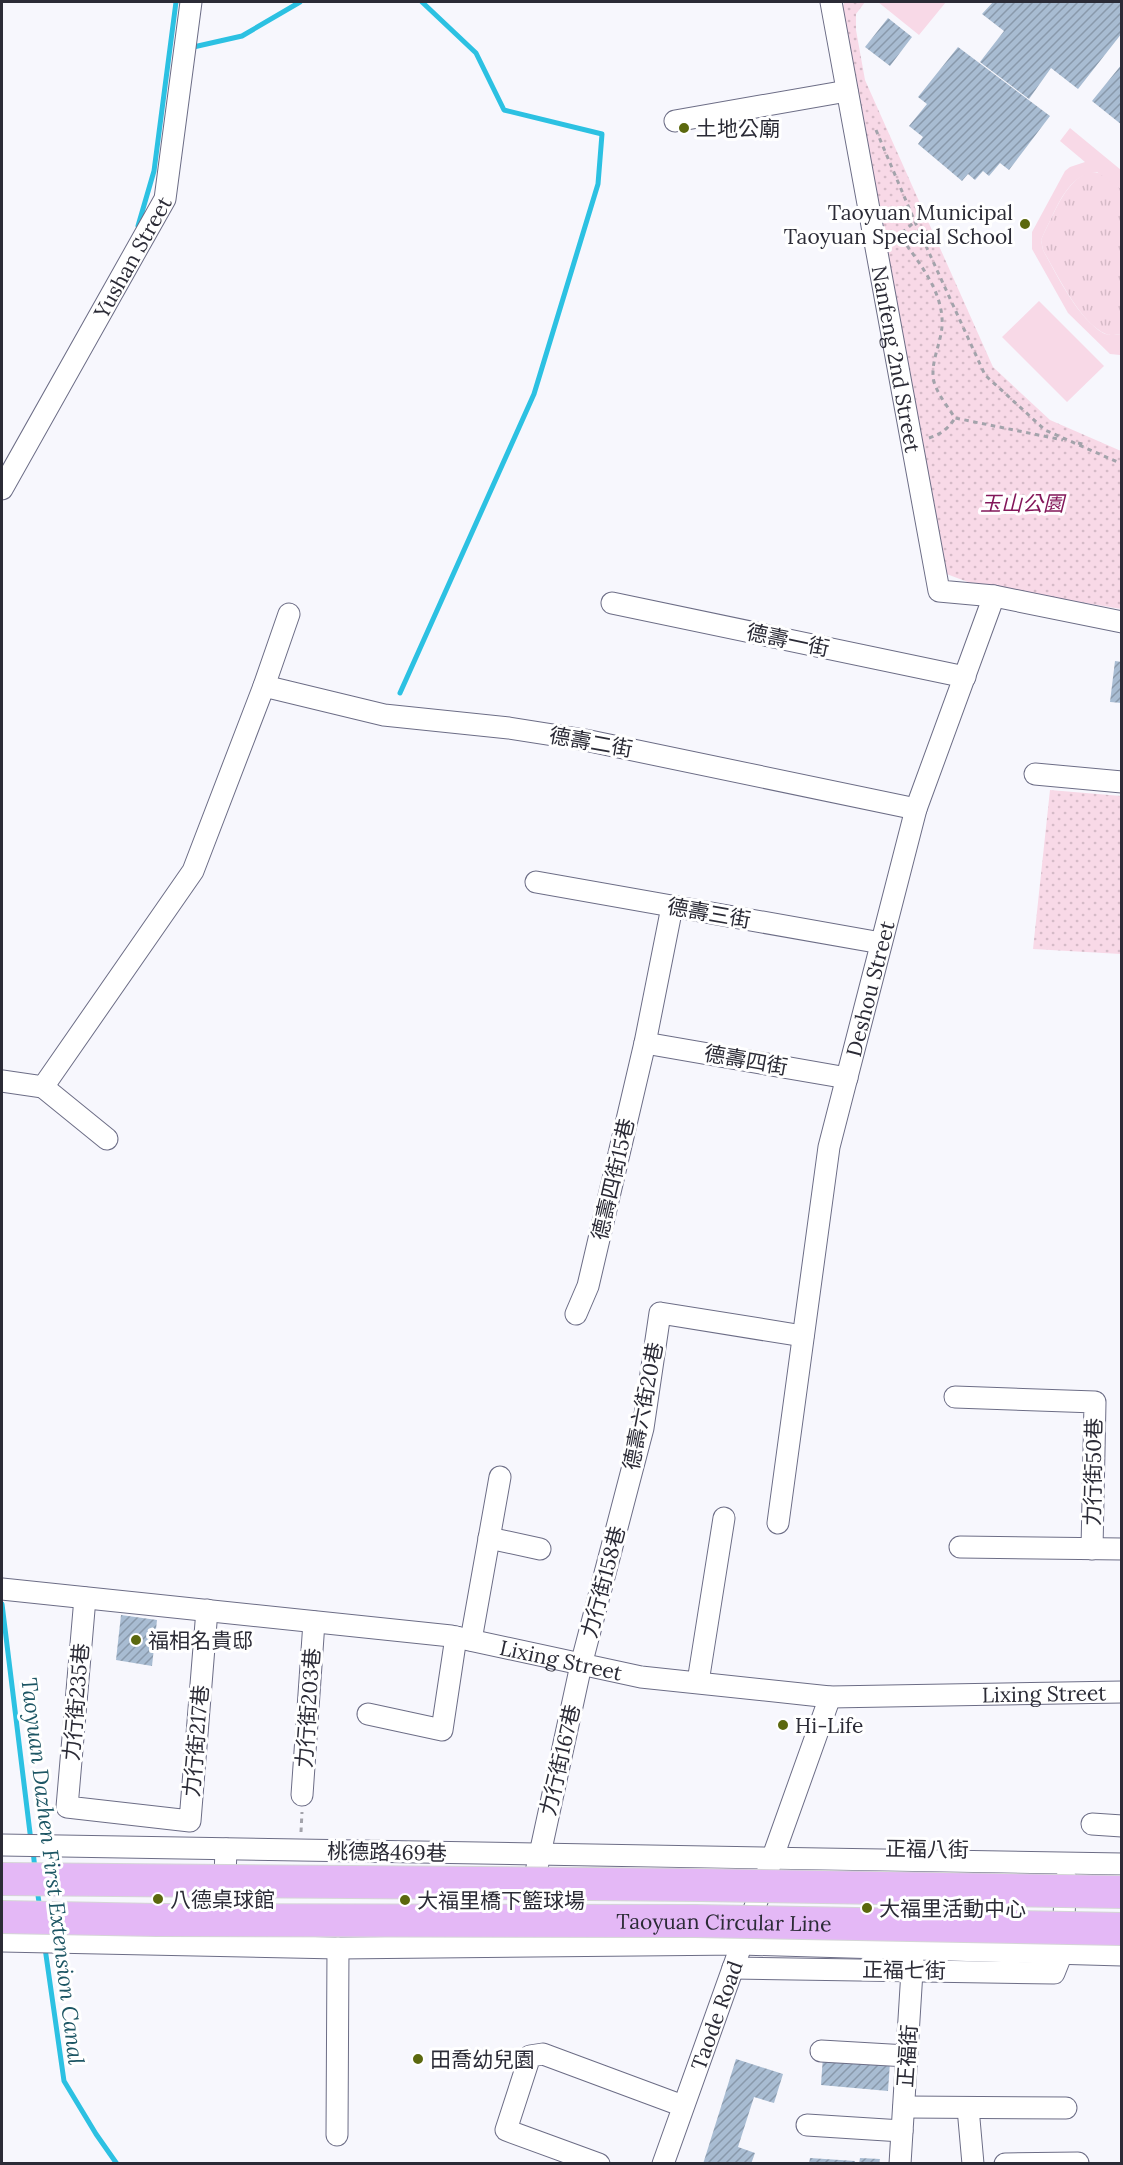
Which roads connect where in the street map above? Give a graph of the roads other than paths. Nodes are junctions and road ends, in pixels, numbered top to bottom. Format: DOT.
graph roads {
  1 [pos="191,2"];
  2 [pos="831,2"];
  3 [pos="847,92"];
  4 [pos="675,121"];
  5 [pos="2,489"];
  6 [pos="994,596"];
  7 [pos="612,603"];
  8 [pos="289,614"];
  9 [pos="1122,622"];
  10 [pos="964,677"];
  11 [pos="264,686"];
  12 [pos="1035,774"];
  13 [pos="1122,782"];
  14 [pos="916,809"];
  15 [pos="536,882"];
  16 [pos="672,907"];
  17 [pos="881,943"];
  18 [pos="645,1043"];
  19 [pos="847,1078"];
  20 [pos="2,1081"];
  21 [pos="43,1087"];
  22 [pos="107,1139"];
  23 [pos="576,1314"];
  24 [pos="803,1336"];
  25 [pos="955,1397"];
  26 [pos="500,1477"];
  27 [pos="624,1499"];
  28 [pos="724,1518"];
  29 [pos="778,1523"];
  30 [pos="489,1538"];
  31 [pos="960,1547"];
  32 [pos="540,1549"];
  33 [pos="1092,1549"];
  34 [pos="1122,1549"];
  35 [pos="2,1589"];
  36 [pos="85,1598"];
  37 [pos="207,1610"];
  38 [pos="314,1622"];
  39 [pos="464,1639"];
  40 [pos="581,1665"];
  41 [pos="698,1682"];
  42 [pos="1122,1692"];
  43 [pos="830,1697"];
  44 [pos="368,1714"];
  45 [pos="302,1795"];
  46 [pos="67,1807"];
  47 [pos="1092,1824"];
  48 [pos="1122,1826"];
  49 [pos="2,1845"];
  50 [pos="226,1849"];
  51 [pos="774,1852"];
  52 [pos="539,1854"];
  53 [pos="1066,1863"];
  54 [pos="1122,1864"];
  55 [pos="2,1879"];
  56 [pos="1122,1892"];
  57 [pos="2,1917"];
  58 [pos="1122,1929"];
  59 [pos="2,1941"];
  60 [pos="741,1944"];
  61 [pos="222,1946"];
  62 [pos="520,1946"];
  63 [pos="338,1948"];
  64 [pos="1062,1953"];
  65 [pos="1122,1955"];
  66 [pos="913,1959"];
  67 [pos="733,1968"];
  68 [pos="821,2051"];
  69 [pos="907,2056"];
  70 [pos="683,2106"];
  71 [pos="904,2108"];
  72 [pos="968,2108"];
  73 [pos="1066,2108"];
  74 [pos="807,2125"];
  75 [pos="902,2131"];
  76 [pos="337,2135"];
  77 [pos="598,2163"];
  78 [pos="663,2163"];
  79 [pos="900,2163"];
  80 [pos="974,2163"];
  81 [pos="1005,2163"];
  82 [pos="1078,2163"];
  1 -- 5 [label="street, Yushan Street"];
  2 -- 3 [label="street, Nanfeng 2nd Street"];
  3 -- 4 [label="street"];
  3 -- 6 [label="street, Nanfeng 2nd Street"];
  6 -- 9 [label="street"];
  6 -- 10 [label="street, Deshou Street"];
  7 -- 10 [label="street, 德壽一街"];
  8 -- 11 [label="street"];
  10 -- 14 [label="street, Deshou Street"];
  11 -- 14 [label="street, 德壽二街"];
  11 -- 21 [label="street"];
  12 -- 13 [label="street"];
  14 -- 17 [label="street, Deshou Street"];
  15 -- 16 [label="street, 德壽三街"];
  16 -- 17 [label="street, 德壽三街"];
  16 -- 18 [label="street, 德壽四街15巷"];
  17 -- 19 [label="street, Deshou Street"];
  18 -- 19 [label="street, 德壽四街"];
  18 -- 23 [label="street, 德壽四街15巷"];
  19 -- 24 [label="street, Deshou Street"];
  20 -- 21 [label="street"];
  21 -- 22 [label="street"];
  24 -- 27 [label="street, 德壽六街20巷"];
  24 -- 29 [label="street, Deshou Street"];
  25 -- 33 [label="street, 力行街50巷"];
  26 -- 30 [label="street"];
  27 -- 40 [label="street, 力行街158巷"];
  28 -- 41 [label="street"];
  30 -- 32 [label="street"];
  30 -- 39 [label="street"];
  31 -- 33 [label="street"];
  33 -- 34 [label="street, 力行街50巷"];
  35 -- 36 [label="street, Lixing Street"];
  36 -- 37 [label="street, Lixing Street"];
  36 -- 46 [label="street, 力行街235巷"];
  37 -- 38 [label="street, Lixing Street"];
  37 -- 46 [label="street, 力行街217巷"];
  38 -- 39 [label="street, Lixing Street"];
  38 -- 45 [label="street, 力行街203巷"];
  39 -- 40 [label="street, Lixing Street"];
  39 -- 44 [label="street"];
  40 -- 41 [label="street, Lixing Street"];
  40 -- 52 [label="street, 力行街167巷"];
  41 -- 43 [label="street, Lixing Street"];
  42 -- 43 [label="street, Lixing Street"];
  43 -- 51 [label="street, Taode Road"];
  47 -- 48 [label="street"];
  49 -- 50 [label="street, 桃德路469巷"];
  50 -- 52 [label="street, 桃德路469巷"];
  50 -- 61 [label="street"];
  51 -- 52 [label="street, 桃德路469巷"];
  51 -- 53 [label="street, 正福八街"];
  51 -- 60 [label="street, Taode Road"];
  52 -- 62 [label="street, 力行街167巷"];
  53 -- 54 [label="street"];
  53 -- 64 [label="street"];
  55 -- 56 [label="highway, Taoyuan Circular Line, bridge"];
  57 -- 58 [label="highway, Taoyuan Circular Line, bridge"];
  59 -- 61 [label="street"];
  60 -- 62 [label="street"];
  60 -- 66 [label="street"];
  60 -- 67 [label="street, Taode Road"];
  61 -- 63 [label="street"];
  62 -- 63 [label="street"];
  63 -- 76 [label="street"];
  64 -- 65 [label="street"];
  64 -- 66 [label="street"];
  66 -- 67 [label="street, 正福七街"];
  66 -- 69 [label="street, 正福街"];
  67 -- 70 [label="street, Taode Road"];
  68 -- 69 [label="street"];
  69 -- 71 [label="street, 正福街"];
  70 -- 77 [label="street"];
  70 -- 78 [label="street, Taode Road"];
  71 -- 72 [label="street"];
  71 -- 75 [label="street, 正福街"];
  72 -- 73 [label="street"];
  72 -- 80 [label="street"];
  74 -- 75 [label="street"];
  75 -- 79 [label="street, 正福街"];
  81 -- 82 [label="street"];
}
